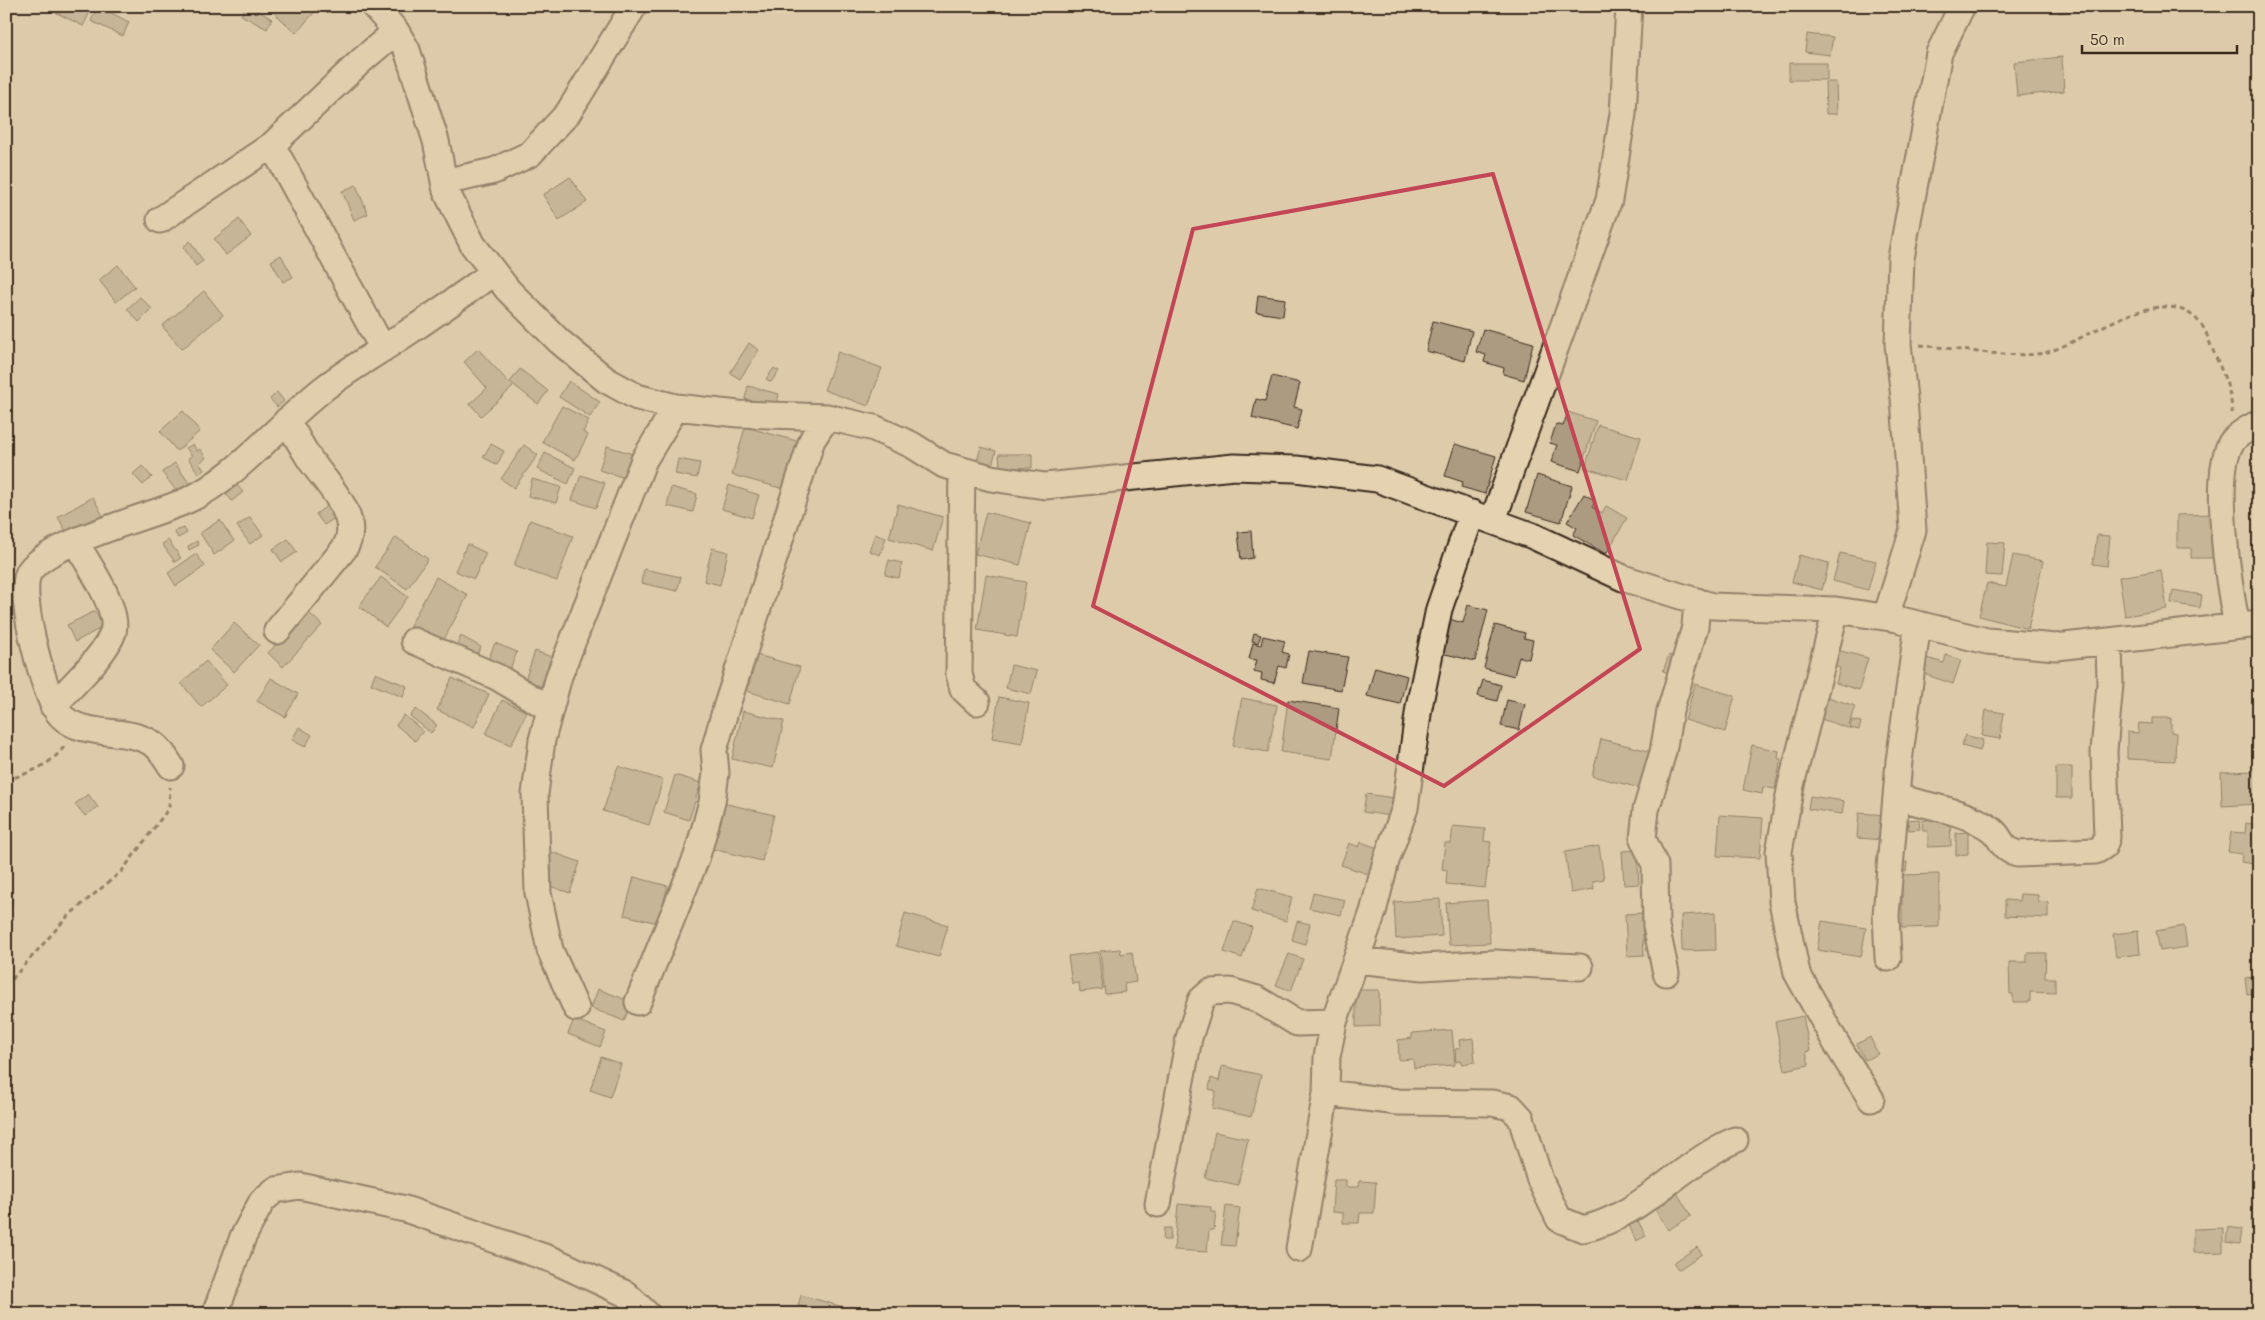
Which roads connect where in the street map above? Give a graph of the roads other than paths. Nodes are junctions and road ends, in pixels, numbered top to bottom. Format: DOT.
graph roads {
  1 [pos="374,6"];
  2 [pos="634,6"];
  3 [pos="1629,6"];
  4 [pos="1962,6"];
  5 [pos="396,31"];
  6 [pos="272,145"];
  7 [pos="444,182"];
  8 [pos="160,220"];
  9 [pos="494,272"];
  10 [pos="383,349"];
  11 [pos="676,407"];
  12 [pos="827,417"];
  13 [pos="287,420"];
  14 [pos="2259,424"];
  15 [pos="962,470"];
  16 [pos="1483,517"];
  17 [pos="75,542"];
  18 [pos="1697,601"];
  19 [pos="1836,610"];
  20 [pos="1886,617"];
  21 [pos="1918,624"];
  22 [pos="2248,624"];
  23 [pos="277,631"];
  24 [pos="414,641"];
  25 [pos="2109,641"];
  26 [pos="977,702"];
  27 [pos="53,706"];
  28 [pos="550,709"];
  29 [pos="171,766"];
  30 [pos="1896,797"];
  31 [pos="1888,958"];
  32 [pos="1356,960"];
  33 [pos="1580,967"];
  34 [pos="1666,974"];
  35 [pos="638,1002"];
  36 [pos="576,1008"];
  37 [pos="1334,1022"];
  38 [pos="1326,1093"];
  39 [pos="1871,1099"];
  40 [pos="1735,1140"];
  41 [pos="1158,1204"];
  42 [pos="1299,1249"];
  43 [pos="216,1314"];
  44 [pos="646,1314"];
  1 -- 5 [label="street"];
  2 -- 7 [label="street"];
  3 -- 16 [label="street"];
  4 -- 20 [label="street"];
  5 -- 6 [label="street"];
  5 -- 7 [label="street"];
  6 -- 8 [label="street"];
  6 -- 10 [label="street"];
  7 -- 9 [label="street"];
  9 -- 10 [label="street"];
  9 -- 11 [label="street"];
  10 -- 13 [label="street"];
  11 -- 12 [label="street"];
  11 -- 28 [label="street"];
  12 -- 15 [label="street"];
  12 -- 35 [label="street"];
  13 -- 17 [label="street"];
  13 -- 23 [label="street"];
  14 -- 22 [label="street"];
  15 -- 16 [label="street"];
  15 -- 26 [label="street"];
  16 -- 18 [label="street"];
  16 -- 32 [label="street"];
  17 -- 27 [label="street"];
  17 -- 27 [label="street"];
  18 -- 19 [label="street"];
  18 -- 34 [label="street"];
  19 -- 20 [label="street"];
  19 -- 39 [label="street"];
  20 -- 21 [label="street"];
  21 -- 25 [label="street"];
  21 -- 30 [label="street"];
  22 -- 25 [label="street"];
  24 -- 28 [label="street"];
  25 -- 30 [label="street"];
  27 -- 29 [label="street"];
  28 -- 36 [label="street"];
  30 -- 31 [label="street"];
  32 -- 33 [label="street"];
  32 -- 37 [label="street"];
  37 -- 38 [label="street"];
  37 -- 41 [label="street"];
  38 -- 40 [label="street"];
  38 -- 42 [label="street"];
  43 -- 44 [label="street"];
}
